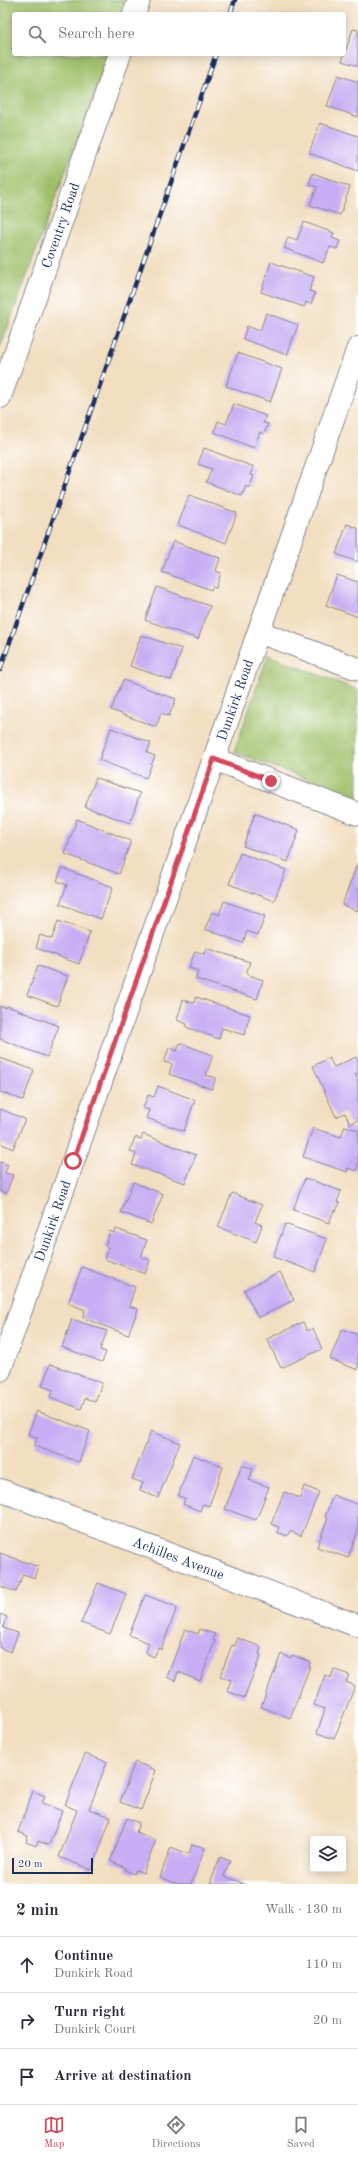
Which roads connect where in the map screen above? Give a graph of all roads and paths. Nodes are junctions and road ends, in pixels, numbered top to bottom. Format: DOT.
graph roads {
  1 [pos="139,0"];
  2 [pos="135,12"];
  3 [pos="119,56"];
  4 [pos="358,348"];
  5 [pos="0,397"];
  6 [pos="259,632"];
  7 [pos="358,670"];
  8 [pos="214,759"];
  9 [pos="358,814"];
  10 [pos="0,1370"];
  11 [pos="0,1490"];
  12 [pos="358,1626"];
  1 -- 2 [label="street"];
  3 -- 5 [label="street, Coventry Road"];
  4 -- 6 [label="street, Dunkirk Road"];
  6 -- 7 [label="street"];
  6 -- 8 [label="street, Dunkirk Road"];
  8 -- 9 [label="street"];
  8 -- 10 [label="street, Dunkirk Road"];
  11 -- 12 [label="street, Achilles Avenue"];
}
